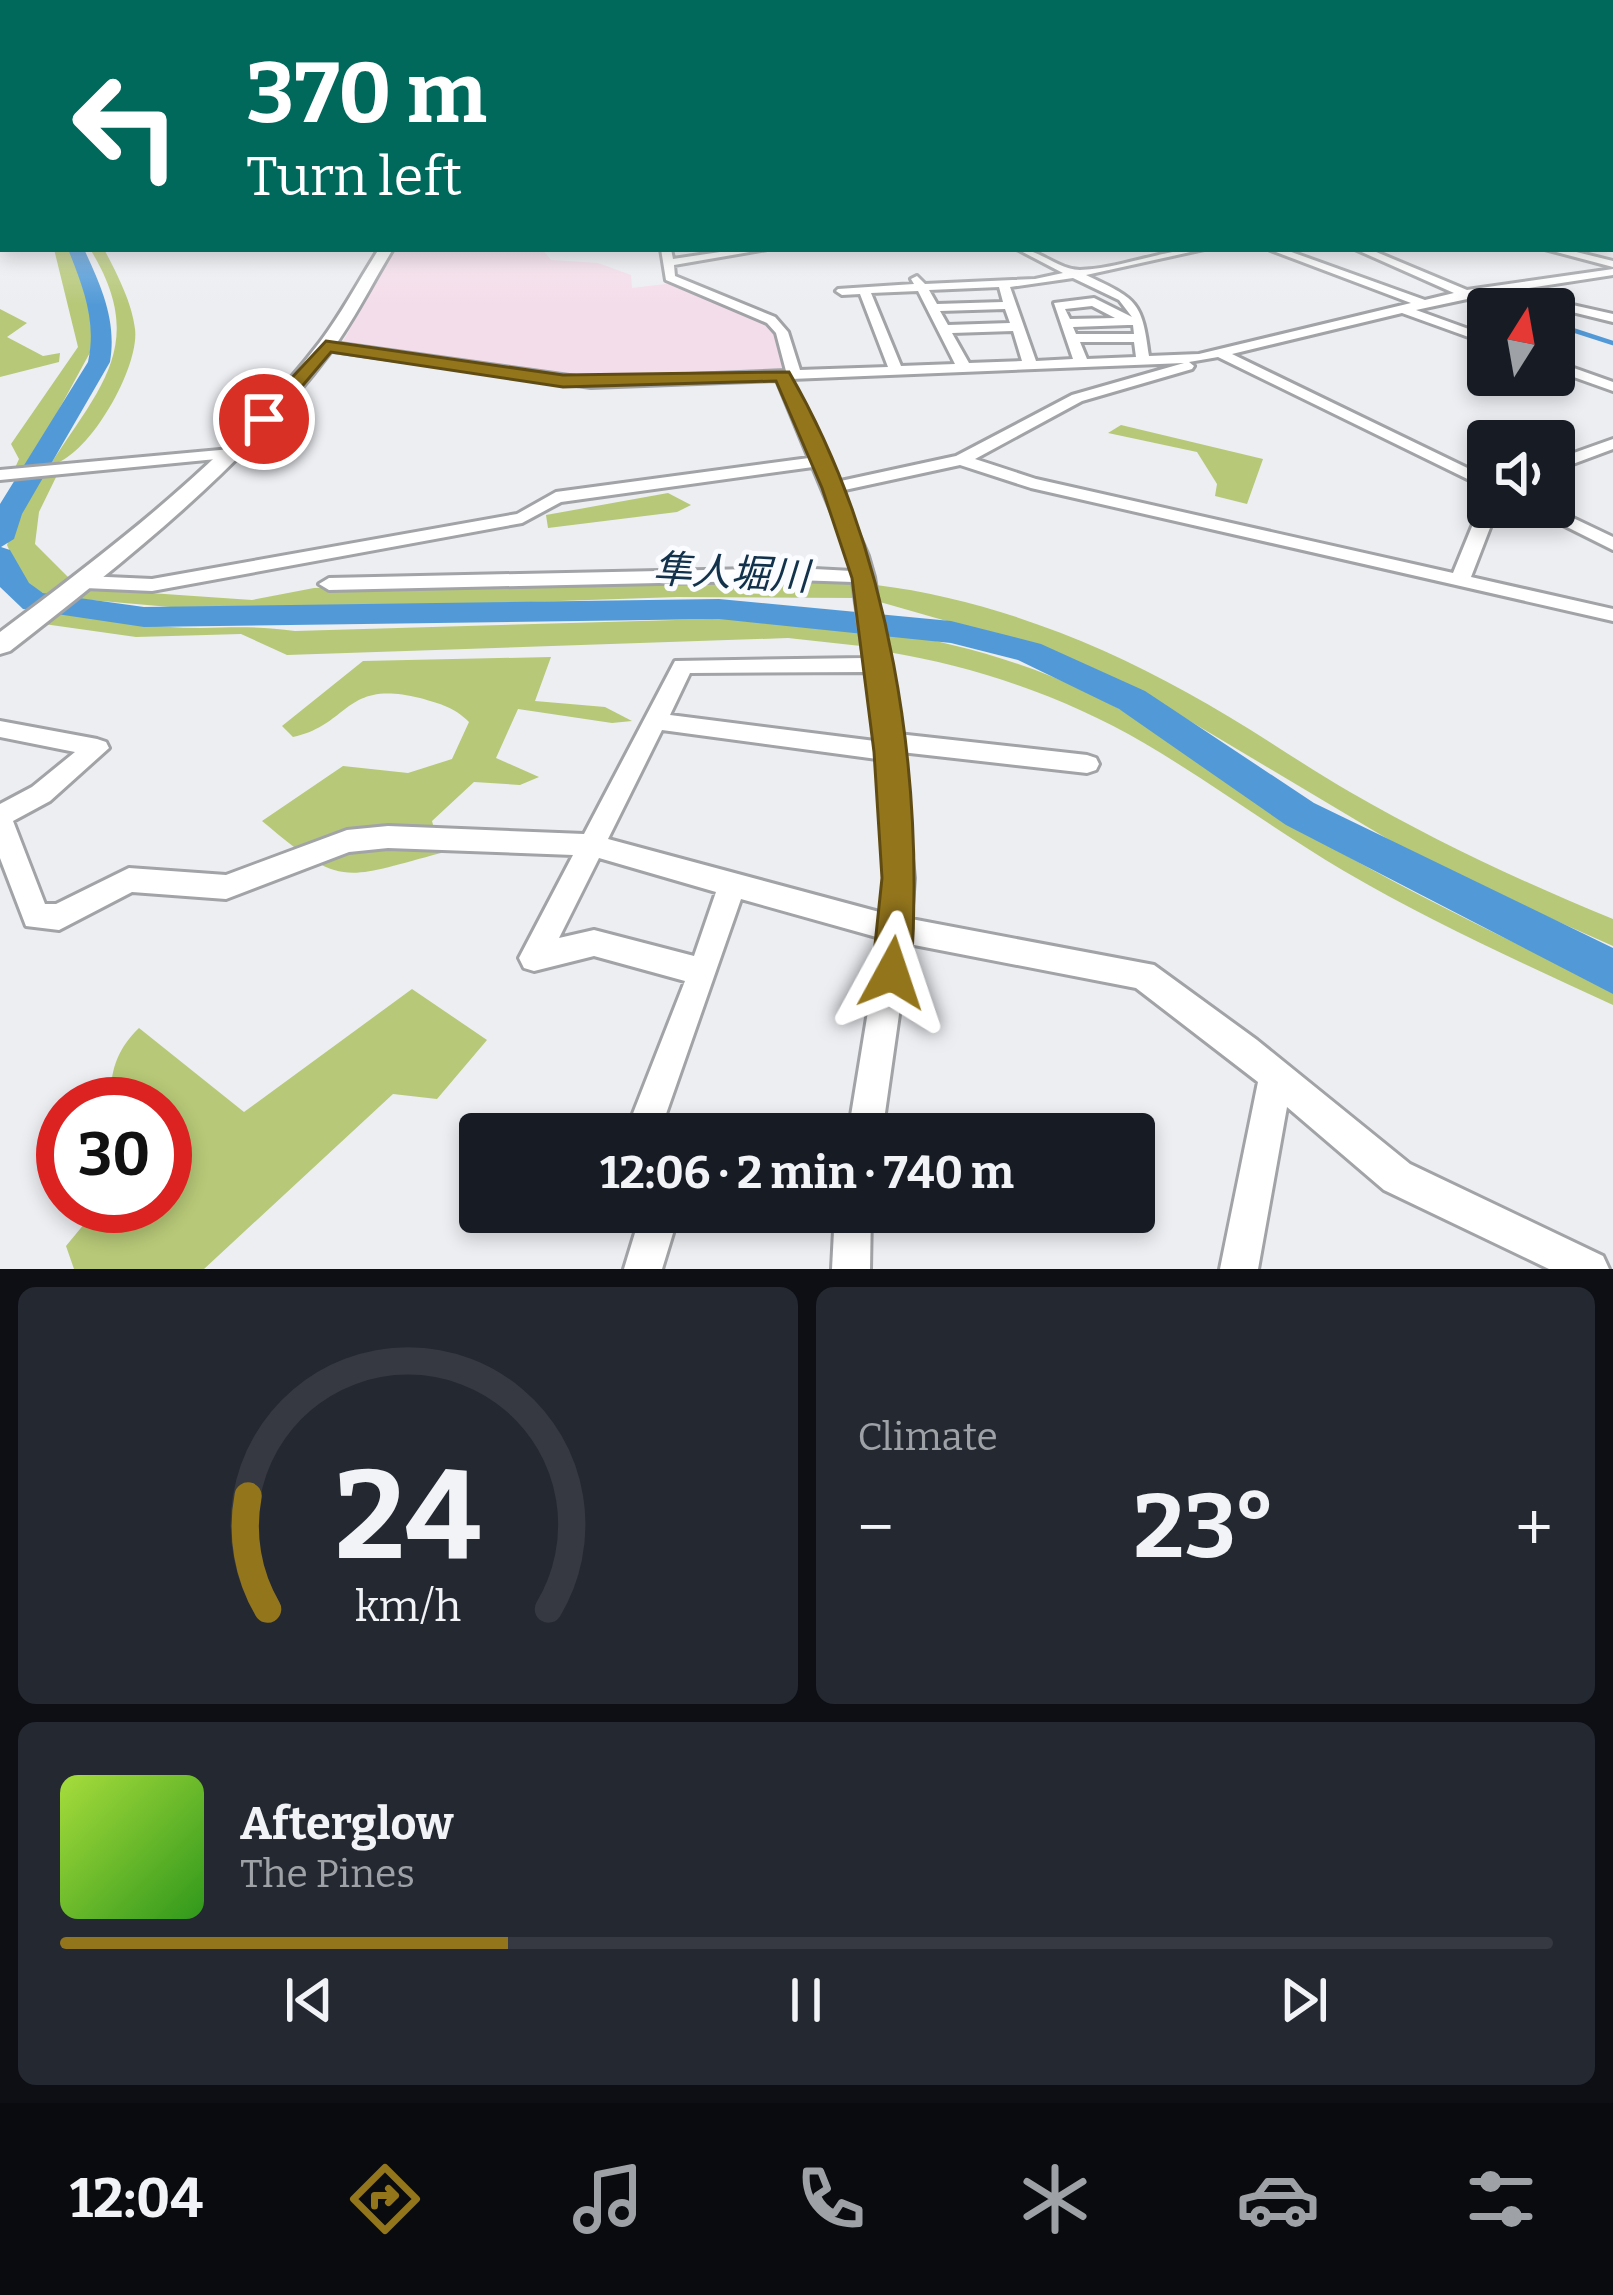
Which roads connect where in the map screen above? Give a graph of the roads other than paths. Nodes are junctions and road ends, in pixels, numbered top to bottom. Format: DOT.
graph roads {
  1 [pos="384,252"];
  2 [pos="721,252"];
  3 [pos="1028,252"];
  4 [pos="1184,252"];
  5 [pos="1281,252"];
  6 [pos="1367,252"];
  7 [pos="1560,252"];
  8 [pos="667,256"];
  9 [pos="1613,268"];
  10 [pos="1076,274"];
  11 [pos="919,283"];
  12 [pos="1003,283"];
  13 [pos="1499,288"];
  14 [pos="864,290"];
  15 [pos="842,291"];
  16 [pos="1466,294"];
  17 [pos="1424,304"];
  18 [pos="1011,305"];
  19 [pos="932,308"];
  20 [pos="1575,309"];
  21 [pos="1406,310"];
  22 [pos="1613,318"];
  23 [pos="1018,327"];
  24 [pos="1137,327"];
  25 [pos="944,329"];
  26 [pos="1068,330"];
  27 [pos="1467,332"];
  28 [pos="326,346"];
  29 [pos="1222,355"];
  30 [pos="1143,358"];
  31 [pos="1199,358"];
  32 [pos="1081,361"];
  33 [pos="1030,364"];
  34 [pos="964,367"];
  35 [pos="895,368"];
  36 [pos="1575,373"];
  37 [pos="788,375"];
  38 [pos="1613,387"];
  39 [pos="1613,444"];
  40 [pos="232,454"];
  41 [pos="1575,458"];
  42 [pos="821,460"];
  43 [pos="961,460"];
  44 [pos="4,474"];
  45 [pos="1467,474"];
  46 [pos="833,488"];
  47 [pos="1575,526"];
  48 [pos="1481,528"];
  49 [pos="1613,544"];
  50 [pos="864,578"];
  51 [pos="1460,580"];
  52 [pos="85,582"];
  53 [pos="329,584"];
  54 [pos="1613,615"];
  55 [pos="0,645"];
  56 [pos="877,659"];
  57 [pos="655,721"];
  58 [pos="0,728"];
  59 [pos="889,747"];
  60 [pos="1087,764"];
  61 [pos="0,819"];
  62 [pos="592,845"];
  63 [pos="732,885"];
  64 [pos="896,929"];
  65 [pos="703,972"];
  66 [pos="1276,1076"];
  67 [pos="650,1113"];
  68 [pos="868,1113"];
  69 [pos="654,1233"];
  70 [pos="852,1233"];
  71 [pos="643,1269"];
  72 [pos="851,1269"];
  73 [pos="1239,1269"];
  74 [pos="1590,1269"];
  1 -- 28 [label="main road"];
  2 -- 8 [label="street"];
  3 -- 10 [label="street"];
  4 -- 10 [label="street"];
  5 -- 17 [label="street"];
  6 -- 16 [label="street"];
  7 -- 9 [label="street"];
  8 -- 37 [label="street"];
  9 -- 13 [label="street"];
  10 -- 12 [label="street"];
  10 -- 24 [label="street"];
  11 -- 12 [label="street"];
  11 -- 14 [label="street"];
  11 -- 19 [label="street"];
  12 -- 18 [label="street"];
  14 -- 15 [label="street"];
  14 -- 35 [label="street"];
  16 -- 17 [label="street"];
  17 -- 21 [label="street"];
  18 -- 19 [label="street"];
  18 -- 23 [label="street"];
  19 -- 25 [label="street"];
  20 -- 22 [label="street"];
  21 -- 27 [label="street"];
  21 -- 29 [label="street"];
  23 -- 25 [label="street"];
  23 -- 33 [label="street"];
  24 -- 26 [label="street"];
  24 -- 26 [label="street"];
  24 -- 30 [label="street"];
  25 -- 34 [label="street"];
  26 -- 32 [label="street"];
  28 -- 37 [label="street"];
  28 -- 40 [label="main road"];
  29 -- 31 [label="street"];
  29 -- 45 [label="street"];
  30 -- 31 [label="street"];
  30 -- 32 [label="street"];
  31 -- 43 [label="street"];
  32 -- 33 [label="street"];
  33 -- 34 [label="street"];
  34 -- 35 [label="street"];
  35 -- 37 [label="street"];
  36 -- 38 [label="street"];
  37 -- 42 [label="street"];
  39 -- 41 [label="street"];
  40 -- 44 [label="street"];
  40 -- 52 [label="main road"];
  42 -- 46 [label="street"];
  42 -- 52 [label="street"];
  43 -- 46 [label="street"];
  43 -- 51 [label="street"];
  46 -- 50 [label="street"];
  47 -- 49 [label="street"];
  48 -- 51 [label="street"];
  50 -- 53 [label="street"];
  50 -- 56 [label="street"];
  51 -- 54 [label="street"];
  52 -- 55 [label="main road"];
  56 -- 57 [label="street"];
  56 -- 59 [label="street"];
  57 -- 59 [label="street"];
  57 -- 62 [label="street"];
  58 -- 61 [label="street"];
  59 -- 60 [label="street"];
  59 -- 64 [label="street"];
  61 -- 62 [label="street"];
  62 -- 63 [label="street"];
  62 -- 65 [label="street"];
  63 -- 64 [label="street"];
  63 -- 65 [label="street"];
  64 -- 66 [label="street"];
  64 -- 68 [label="street"];
  65 -- 67 [label="street"];
  66 -- 73 [label="street"];
  66 -- 74 [label="street"];
  69 -- 71 [label="street"];
  70 -- 72 [label="street"];
}
